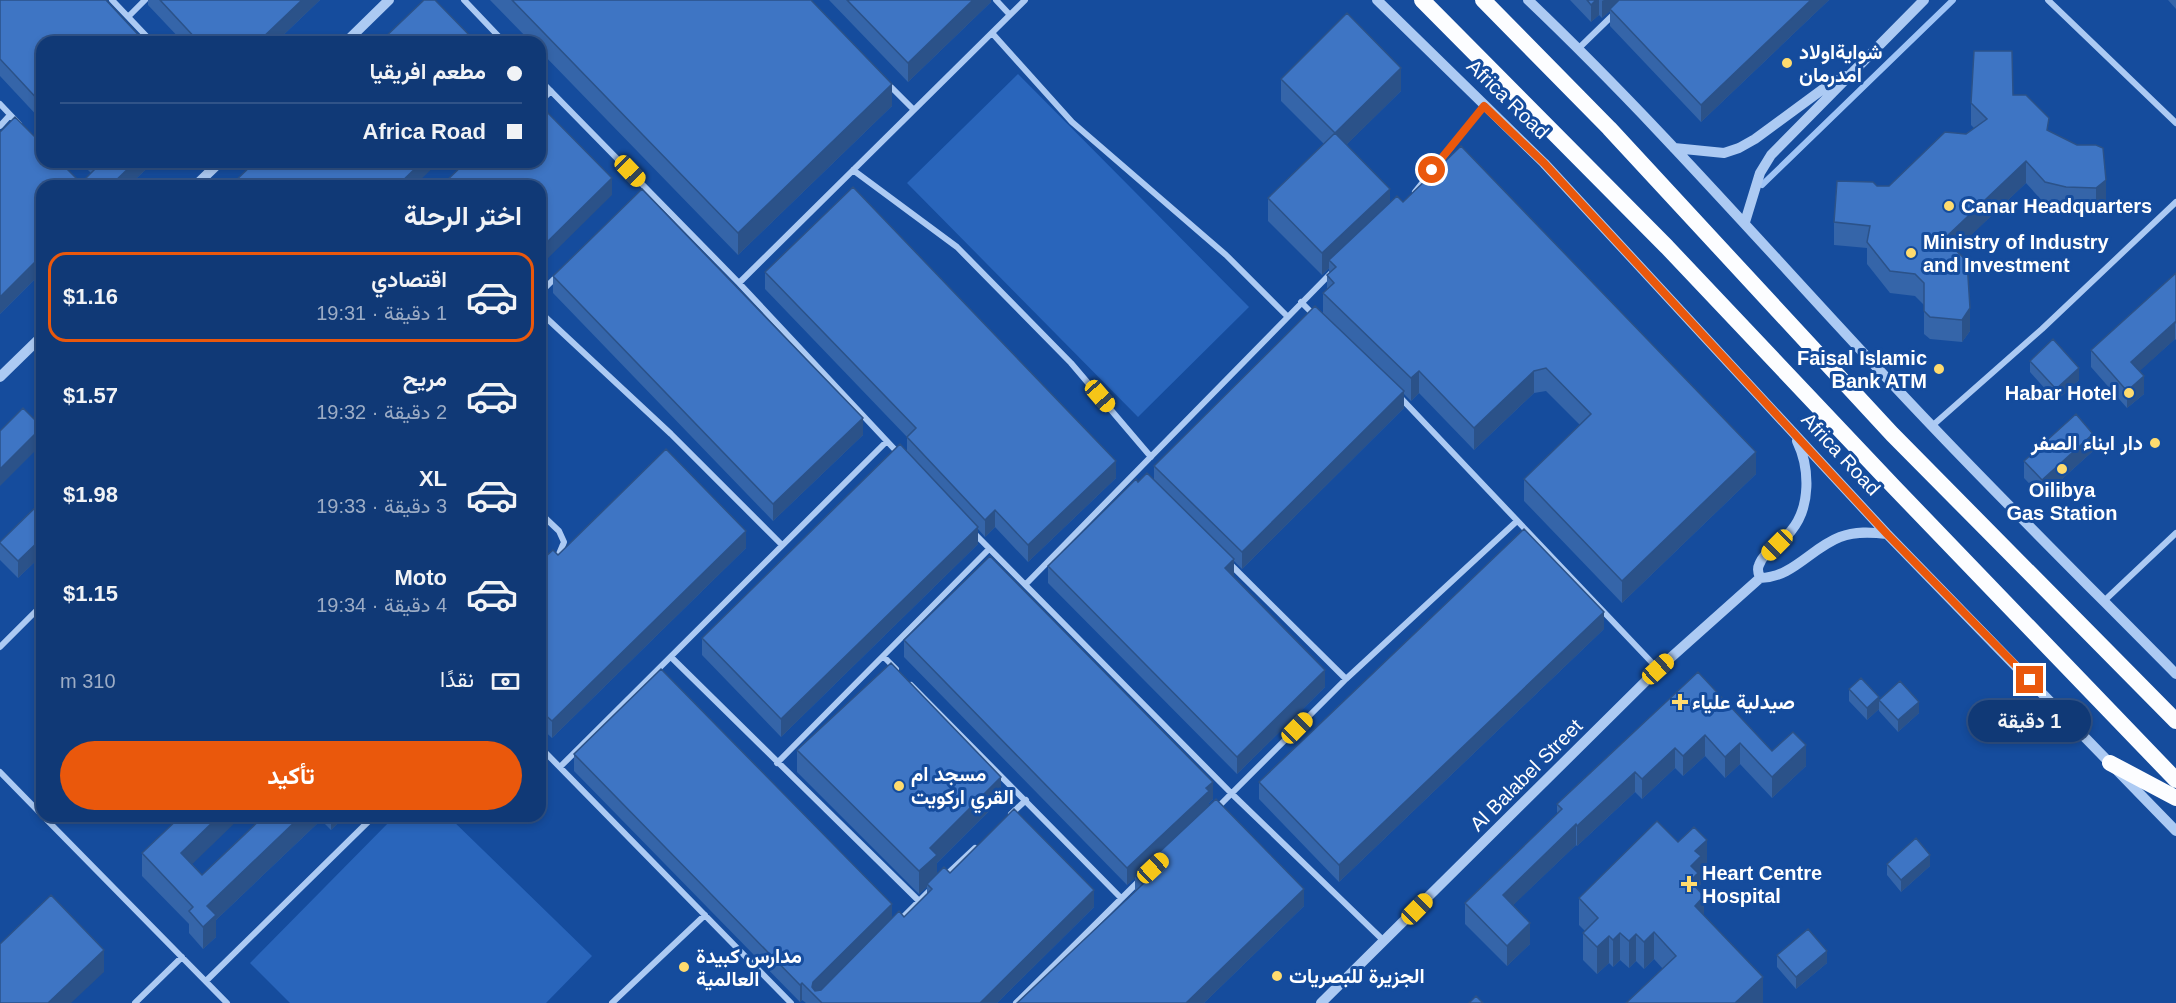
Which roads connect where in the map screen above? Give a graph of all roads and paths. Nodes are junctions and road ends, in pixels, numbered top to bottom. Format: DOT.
graph roads {
  1 [pos="112,0"];
  2 [pos="145,0"];
  3 [pos="389,0"];
  4 [pos="464,0"];
  5 [pos="996,0"];
  6 [pos="1025,0"];
  7 [pos="1377,0"];
  8 [pos="1422,0"];
  9 [pos="1483,0"];
  10 [pos="1528,0"];
  11 [pos="1924,0"];
  12 [pos="2048,0"];
  13 [pos="1620,8"];
  14 [pos="1010,15"];
  15 [pos="128,16"];
  16 [pos="992,33"];
  17 [pos="146,36"];
  18 [pos="352,36"];
  19 [pos="498,36"];
  20 [pos="1578,48"];
  21 [pos="1852,71"];
  22 [pos="881,76"];
  23 [pos="546,87"];
  24 [pos="551,92"];
  25 [pos="546,97"];
  26 [pos="0,104"];
  27 [pos="1484,106"];
  28 [pos="914,110"];
  29 [pos="10,115"];
  30 [pos="2176,123"];
  31 [pos="0,126"];
  32 [pos="26,132"];
  33 [pos="1674,148"];
  34 [pos="214,168"];
  35 [pos="854,170"];
  36 [pos="201,180"];
  37 [pos="646,187"];
  38 [pos="638,195"];
  39 [pos="1407,202"];
  40 [pos="2176,202"];
  41 [pos="1745,222"];
  42 [pos="1342,263"];
  43 [pos="564,268"];
  44 [pos="739,283"];
  45 [pos="546,287"];
  46 [pos="1301,302"];
  47 [pos="1287,316"];
  48 [pos="546,318"];
  49 [pos="1318,319"];
  50 [pos="36,342"];
  51 [pos="0,377"];
  52 [pos="1396,394"];
  53 [pos="1932,426"];
  54 [pos="1793,433"];
  55 [pos="887,441"];
  56 [pos="903,458"];
  57 [pos="1151,458"];
  58 [pos="1137,472"];
  59 [pos="1145,480"];
  60 [pos="546,519"];
  61 [pos="1517,521"];
  62 [pos="966,524"];
  63 [pos="2176,533"];
  64 [pos="1887,534"];
  65 [pos="782,545"];
  66 [pos="989,549"];
  67 [pos="1220,555"];
  68 [pos="546,566"];
  69 [pos="1760,578"];
  70 [pos="1026,584"];
  71 [pos="2104,601"];
  72 [pos="36,611"];
  73 [pos="0,647"];
  74 [pos="883,656"];
  75 [pos="671,657"];
  76 [pos="1658,669"];
  77 [pos="900,673"];
  78 [pos="2176,674"];
  79 [pos="1346,679"];
  80 [pos="909,682"];
  81 [pos="2176,721"];
  82 [pos="546,753"];
  83 [pos="777,763"];
  84 [pos="2110,763"];
  85 [pos="560,767"];
  86 [pos="0,772"];
  87 [pos="2176,780"];
  88 [pos="1232,794"];
  89 [pos="2176,798"];
  90 [pos="1026,800"];
  91 [pos="36,808"];
  92 [pos="1009,816"];
  93 [pos="1206,818"];
  94 [pos="50,822"];
  95 [pos="368,822"];
  96 [pos="2176,831"];
  97 [pos="985,839"];
  98 [pos="1147,874"];
  99 [pos="1121,898"];
  100 [pos="919,901"];
  101 [pos="705,915"];
  102 [pos="895,924"];
  103 [pos="1385,941"];
  104 [pos="182,957"];
  105 [pos="206,981"];
  106 [pos="135,1003"];
  107 [pos="227,1003"];
  108 [pos="612,1003"];
  109 [pos="791,1003"];
  110 [pos="1016,1003"];
  111 [pos="1321,1003"];
  1 -- 15 [label="street"];
  2 -- 15 [label="street"];
  3 -- 18 [label="street"];
  4 -- 19 [label="street"];
  5 -- 14 [label="street"];
  6 -- 14 [label="street"];
  7 -- 27 [label="street, Africa Road"];
  8 -- 87 [label="highway, Africa Road"];
  9 -- 81 [label="highway"];
  10 -- 20 [label="street"];
  11 -- 21 [label="street"];
  12 -- 30 [label="street"];
  13 -- 20 [label="street"];
  14 -- 16 [label="street"];
  15 -- 17 [label="street"];
  16 -- 28 [label="street"];
  16 -- 47 [label="street"];
  20 -- 33 [label="street"];
  21 -- 33 [label="street"];
  21 -- 41 [label="street"];
  22 -- 28 [label="street"];
  23 -- 24 [label="street"];
  24 -- 25 [label="street"];
  24 -- 37 [label="street"];
  26 -- 29 [label="street"];
  27 -- 39 [label="street"];
  27 -- 54 [label="street, Africa Road"];
  28 -- 35 [label="street"];
  29 -- 31 [label="street"];
  29 -- 32 [label="street"];
  33 -- 41 [label="street"];
  34 -- 36 [label="street"];
  35 -- 44 [label="street"];
  35 -- 57 [label="street"];
  37 -- 38 [label="street"];
  37 -- 44 [label="street"];
  40 -- 53 [label="street"];
  41 -- 53 [label="street"];
  42 -- 46 [label="street"];
  43 -- 45 [label="street"];
  44 -- 55 [label="street"];
  46 -- 47 [label="street"];
  46 -- 49 [label="street"];
  47 -- 57 [label="street"];
  48 -- 65 [label="street"];
  50 -- 51 [label="street"];
  52 -- 61 [label="street"];
  53 -- 71 [label="street"];
  54 -- 64 [label="street, Africa Road"];
  54 -- 69 [label="street, Al Balabel Street"];
  55 -- 56 [label="street"];
  55 -- 65 [label="street"];
  57 -- 58 [label="street"];
  58 -- 59 [label="street"];
  58 -- 70 [label="street"];
  60 -- 68 [label="street"];
  61 -- 76 [label="street"];
  61 -- 79 [label="street"];
  62 -- 66 [label="street"];
  63 -- 71 [label="street"];
  64 -- 69 [label="street, Al Balabel Street"];
  64 -- 84 [label="street, Africa Road"];
  65 -- 75 [label="street"];
  66 -- 70 [label="street"];
  66 -- 74 [label="street"];
  67 -- 79 [label="street"];
  69 -- 76 [label="street, Al Balabel Street"];
  70 -- 88 [label="street"];
  71 -- 78 [label="street"];
  72 -- 73 [label="street"];
  74 -- 77 [label="street"];
  74 -- 83 [label="street"];
  75 -- 83 [label="street"];
  75 -- 85 [label="street"];
  76 -- 103 [label="street, Al Balabel Street"];
  79 -- 88 [label="street"];
  80 -- 90 [label="street"];
  82 -- 85 [label="street"];
  83 -- 100 [label="street"];
  84 -- 89 [label="highway"];
  84 -- 96 [label="street, Africa Road"];
  85 -- 101 [label="street"];
  86 -- 91 [label="street"];
  88 -- 93 [label="street"];
  88 -- 103 [label="street"];
  90 -- 92 [label="street"];
  90 -- 99 [label="street"];
  94 -- 104 [label="street"];
  95 -- 105 [label="street"];
  97 -- 100 [label="street"];
  98 -- 99 [label="street"];
  99 -- 110 [label="street"];
  100 -- 102 [label="street"];
  101 -- 108 [label="street"];
  101 -- 109 [label="street"];
  103 -- 111 [label="street, Al Balabel Street"];
  104 -- 105 [label="street"];
  104 -- 106 [label="street"];
  105 -- 107 [label="street"];
}
